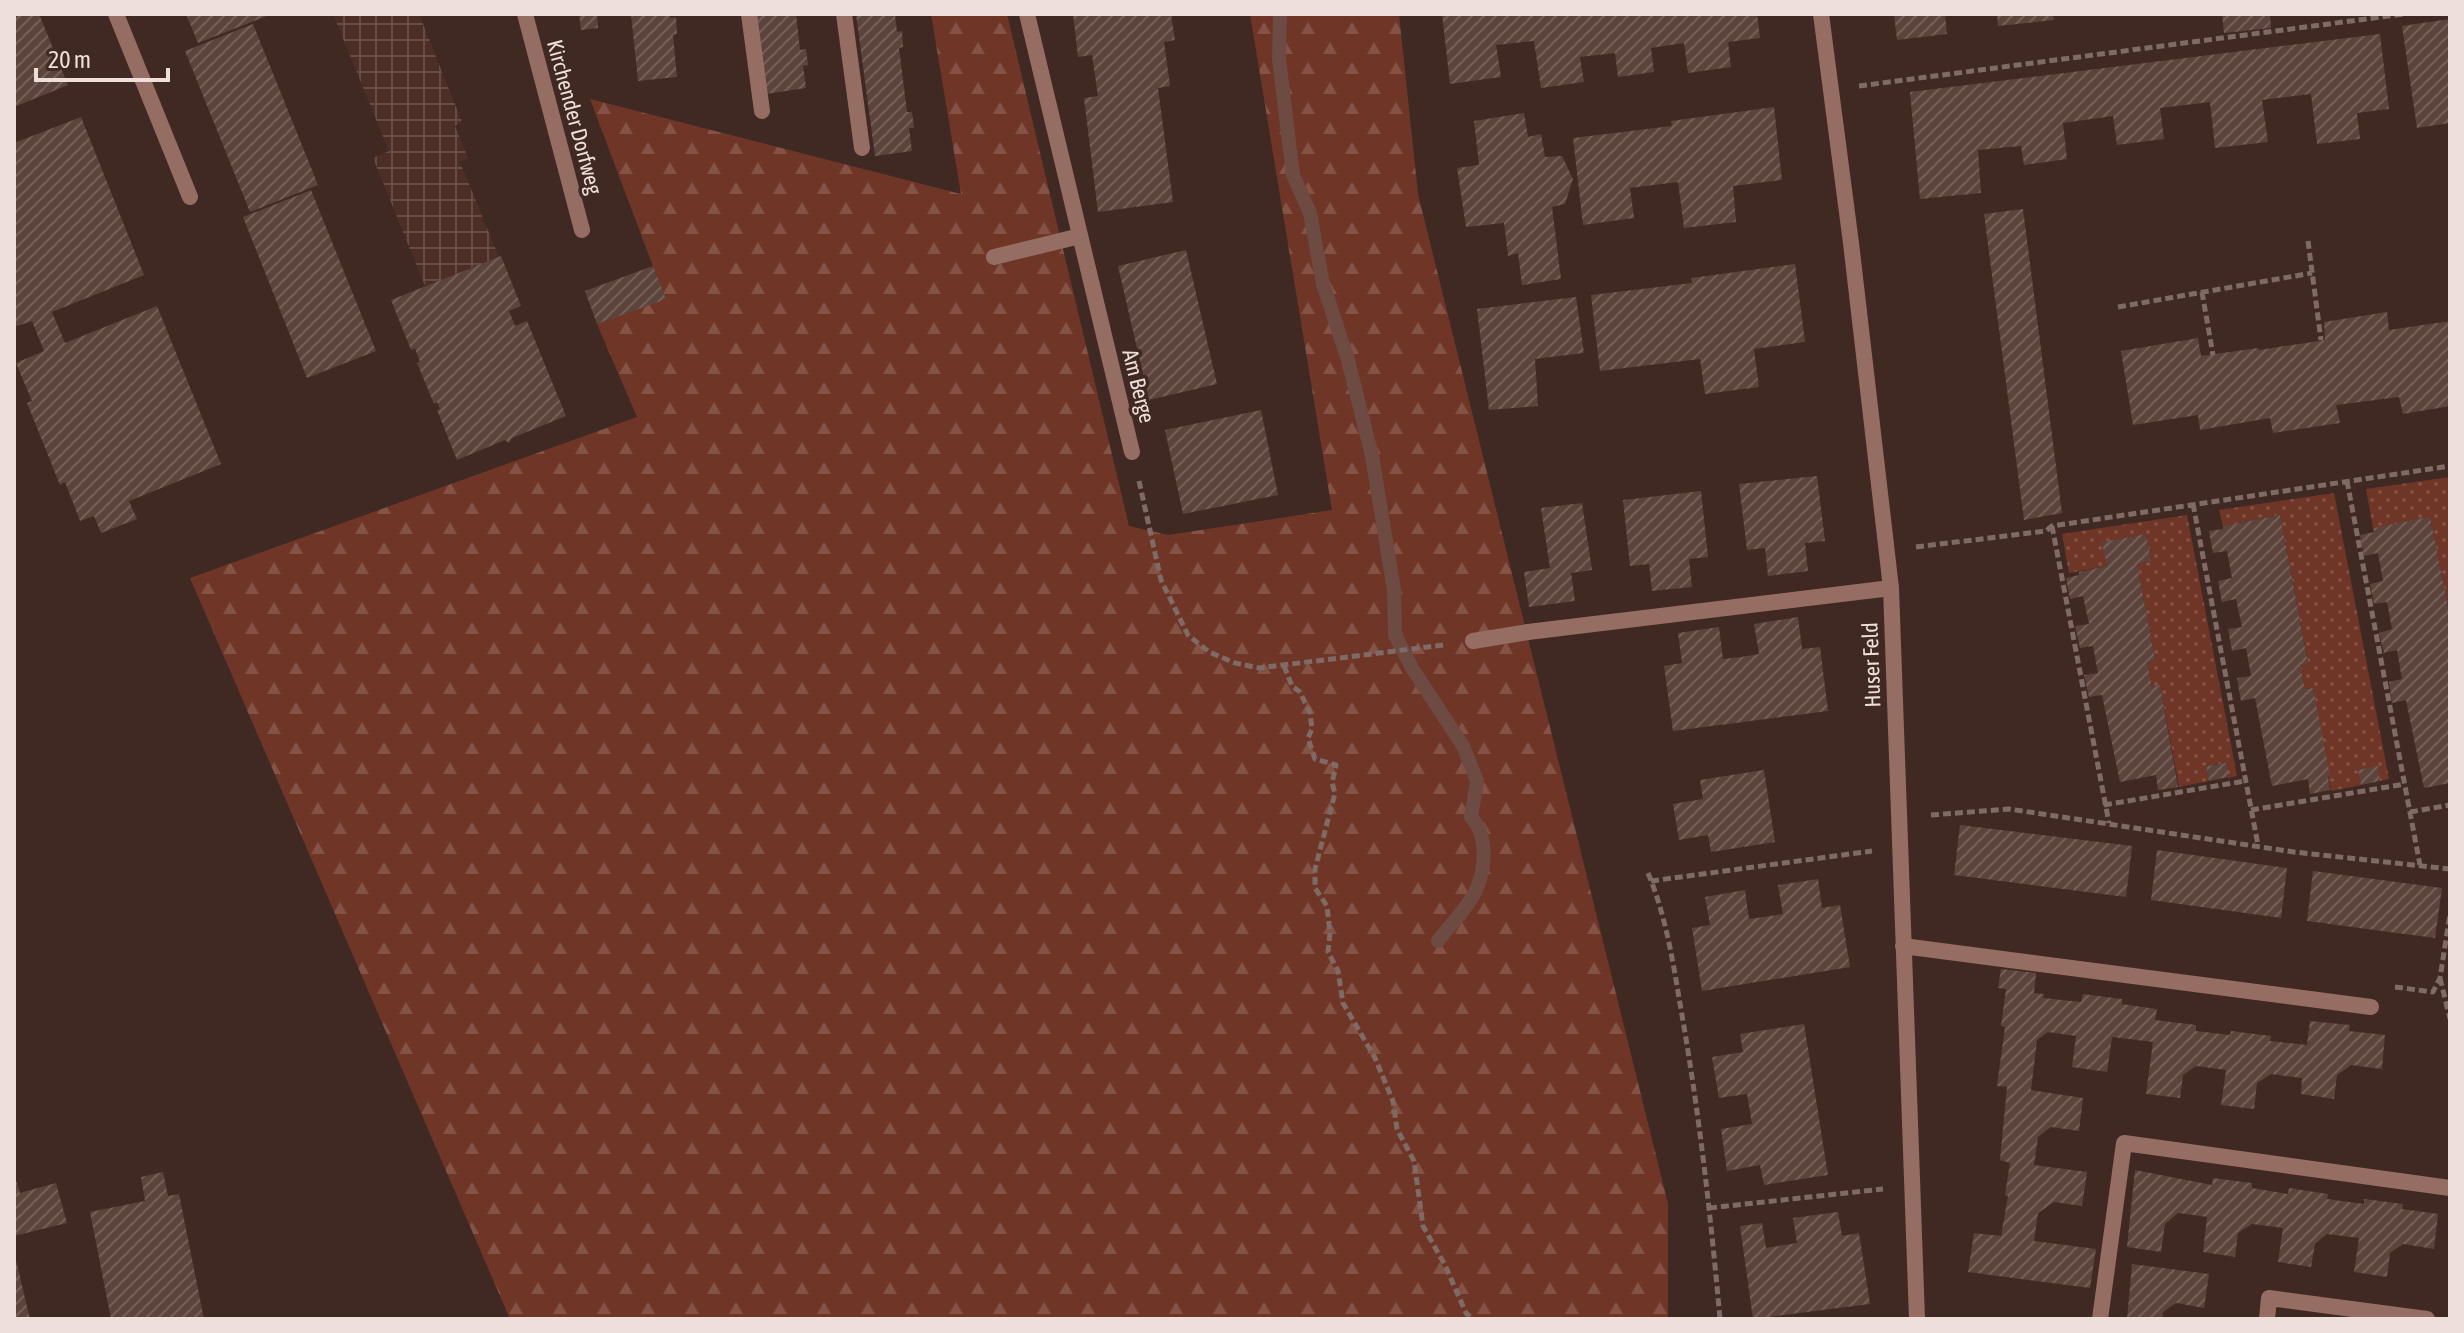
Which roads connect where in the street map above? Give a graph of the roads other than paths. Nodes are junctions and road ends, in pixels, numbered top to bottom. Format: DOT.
graph roads {
  1 [pos="116,14"];
  2 [pos="525,14"];
  3 [pos="749,14"];
  4 [pos="844,14"];
  5 [pos="1027,14"];
  6 [pos="1821,14"];
  7 [pos="762,111"];
  8 [pos="862,148"];
  9 [pos="190,197"];
  10 [pos="582,230"];
  11 [pos="1080,236"];
  12 [pos="994,257"];
  13 [pos="1132,452"];
  14 [pos="1891,588"];
  15 [pos="1473,641"];
  16 [pos="1903,946"];
  17 [pos="2371,1007"];
  18 [pos="2450,1188"];
  19 [pos="1917,1319"];
  20 [pos="2100,1319"];
  21 [pos="2267,1319"];
  22 [pos="2427,1319"];
  1 -- 9 [label="street"];
  2 -- 10 [label="street, Kirchender Dorfweg"];
  3 -- 7 [label="street"];
  4 -- 8 [label="street"];
  5 -- 11 [label="street, Am Berge"];
  6 -- 14 [label="street, Huser Feld"];
  11 -- 12 [label="street"];
  11 -- 13 [label="street, Am Berge"];
  14 -- 15 [label="street"];
  14 -- 16 [label="street, Huser Feld"];
  16 -- 17 [label="street"];
  16 -- 19 [label="street, Huser Feld"];
  18 -- 20 [label="street"];
  21 -- 22 [label="street"];
}
